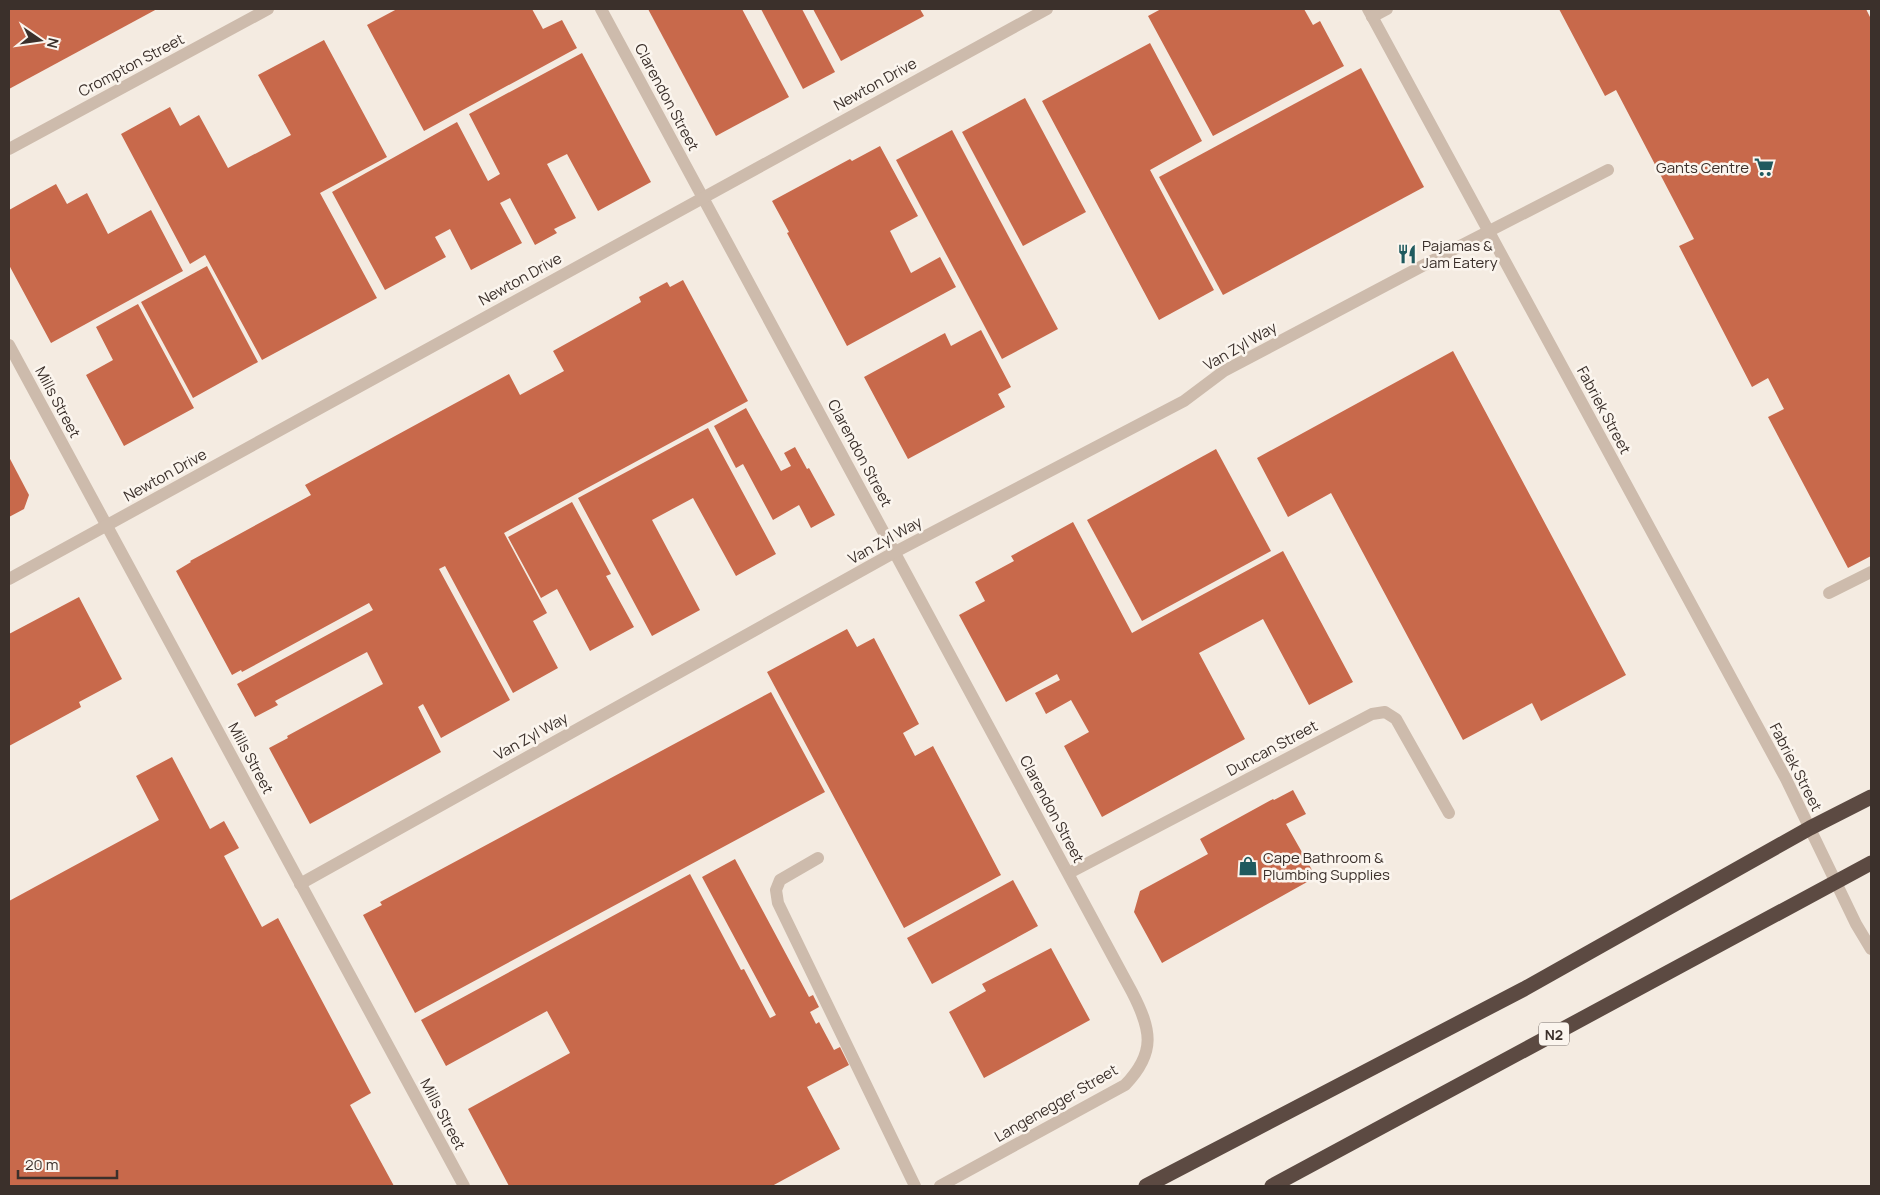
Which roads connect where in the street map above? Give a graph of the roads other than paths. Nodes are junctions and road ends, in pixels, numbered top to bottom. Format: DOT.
graph roads {
  1 [pos="268,9"];
  2 [pos="601,9"];
  3 [pos="1047,9"];
  4 [pos="1387,9"];
  5 [pos="1370,13"];
  6 [pos="9,150"];
  7 [pos="1608,170"];
  8 [pos="703,197"];
  9 [pos="1489,232"];
  10 [pos="9,345"];
  11 [pos="106,526"];
  12 [pos="895,552"];
  13 [pos="1871,572"];
  14 [pos="9,579"];
  15 [pos="1829,593"];
  16 [pos="1871,797"];
  17 [pos="1449,813"];
  18 [pos="1810,828"];
  19 [pos="818,858"];
  20 [pos="1871,862"];
  21 [pos="1068,873"];
  22 [pos="1837,883"];
  23 [pos="300,884"];
  24 [pos="1871,949"];
  25 [pos="1132,992"];
  26 [pos="464,1186"];
  27 [pos="915,1186"];
  28 [pos="940,1186"];
  29 [pos="1146,1186"];
  30 [pos="1272,1186"];
  1 -- 6 [label="street, Crompton Street"];
  2 -- 8 [label="street, Clarendon Street"];
  3 -- 8 [label="street, Newton Drive"];
  4 -- 5 [label="street"];
  5 -- 9 [label="street, Fabriek Street"];
  7 -- 9 [label="street, Van Zyl Way"];
  8 -- 11 [label="street, Newton Drive"];
  8 -- 12 [label="street, Clarendon Street"];
  9 -- 12 [label="street, Van Zyl Way"];
  9 -- 18 [label="street, Fabriek Street"];
  10 -- 11 [label="street, Mills Street"];
  11 -- 14 [label="street, Newton Drive"];
  11 -- 23 [label="street, Mills Street"];
  12 -- 21 [label="street, Clarendon Street"];
  12 -- 23 [label="street, Van Zyl Way"];
  13 -- 15 [label="street"];
  16 -- 18 [label="highway"];
  17 -- 21 [label="street, Duncan Street"];
  18 -- 22 [label="street, Fabriek Street"];
  18 -- 29 [label="highway"];
  19 -- 27 [label="street"];
  20 -- 22 [label="highway, N2"];
  21 -- 25 [label="street, Clarendon Street"];
  22 -- 24 [label="street, Fabriek Street"];
  22 -- 30 [label="highway, N2"];
  23 -- 26 [label="street, Mills Street"];
  25 -- 28 [label="street, Langenegger Street"];
}
